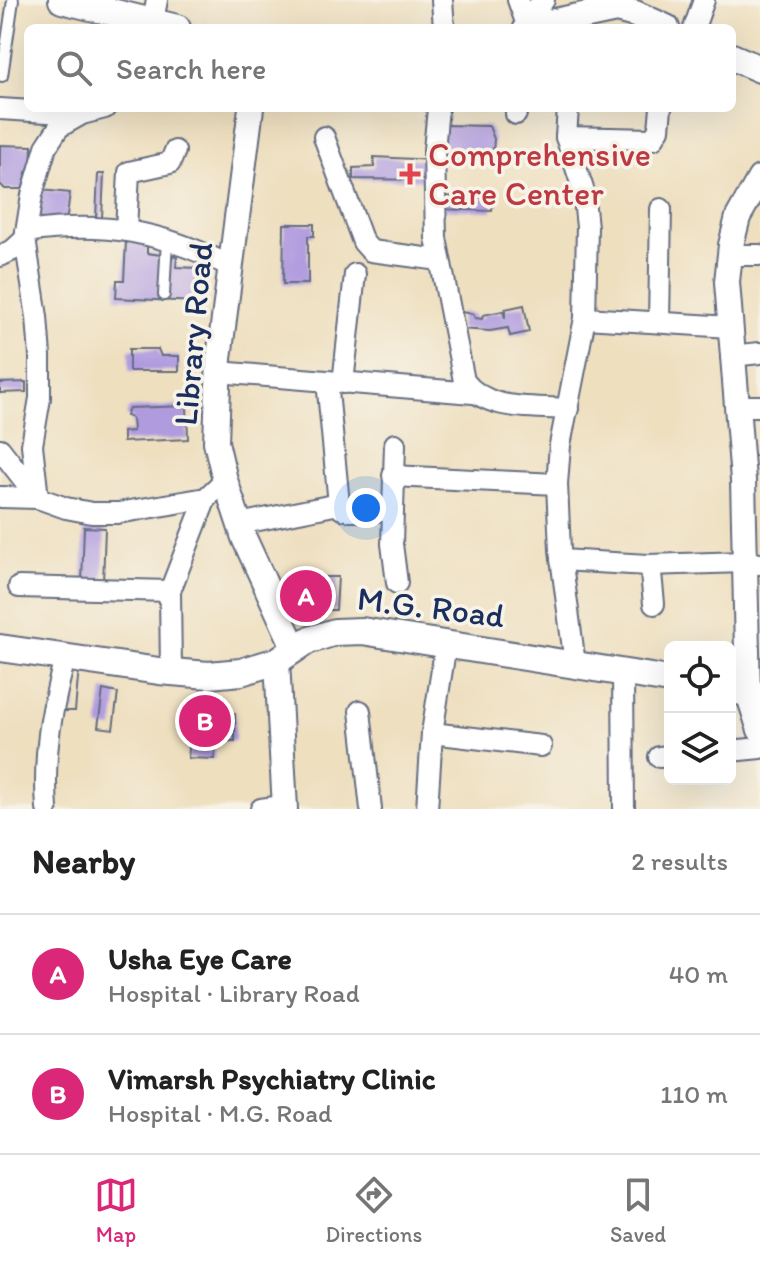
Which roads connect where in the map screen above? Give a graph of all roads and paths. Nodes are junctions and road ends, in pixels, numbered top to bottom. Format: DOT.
graph roads {
  1 [pos="13,0"];
  2 [pos="62,0"];
  3 [pos="442,0"];
  4 [pos="518,0"];
  5 [pos="544,0"];
  6 [pos="704,0"];
  7 [pos="612,4"];
  8 [pos="163,16"];
  9 [pos="111,20"];
  10 [pos="571,23"];
  11 [pos="444,24"];
  12 [pos="527,24"];
  13 [pos="528,24"];
  14 [pos="549,24"];
  15 [pos="657,24"];
  16 [pos="695,24"];
  17 [pos="736,59"];
  18 [pos="760,69"];
  19 [pos="2,76"];
  20 [pos="0,109"];
  21 [pos="24,109"];
  22 [pos="91,112"];
  23 [pos="251,112"];
  24 [pos="438,112"];
  25 [pos="568,112"];
  26 [pos="661,112"];
  27 [pos="324,137"];
  28 [pos="566,137"];
  29 [pos="175,151"];
  30 [pos="760,178"];
  31 [pos="661,209"];
  32 [pos="126,230"];
  33 [pos="26,236"];
  34 [pos="167,239"];
  35 [pos="730,255"];
  36 [pos="760,255"];
  37 [pos="0,256"];
  38 [pos="440,260"];
  39 [pos="232,267"];
  40 [pos="355,274"];
  41 [pos="164,295"];
  42 [pos="585,318"];
  43 [pos="659,322"];
  44 [pos="730,327"];
  45 [pos="760,353"];
  46 [pos="731,356"];
  47 [pos="218,372"];
  48 [pos="335,382"];
  49 [pos="473,393"];
  50 [pos="749,406"];
  51 [pos="568,409"];
  52 [pos="395,444"];
  53 [pos="0,449"];
  54 [pos="393,476"];
  55 [pos="225,480"];
  56 [pos="557,484"];
  57 [pos="0,497"];
  58 [pos="38,498"];
  59 [pos="206,498"];
  60 [pos="339,504"];
  61 [pos="393,511"];
  62 [pos="239,524"];
  63 [pos="561,560"];
  64 [pos="752,563"];
  65 [pos="648,565"];
  66 [pos="397,583"];
  67 [pos="19,587"];
  68 [pos="170,591"];
  69 [pos="654,604"];
  70 [pos="446,644"];
  71 [pos="0,648"];
  72 [pos="65,658"];
  73 [pos="279,658"];
  74 [pos="575,664"];
  75 [pos="623,671"];
  76 [pos="171,672"];
  77 [pos="664,679"];
  78 [pos="746,693"];
  79 [pos="360,711"];
  80 [pos="760,730"];
  81 [pos="432,733"];
  82 [pos="541,746"];
  83 [pos="760,748"];
  84 [pos="736,750"];
  85 [pos="47,809"];
  86 [pos="274,809"];
  87 [pos="371,809"];
  88 [pos="427,809"];
  89 [pos="624,809"];
  1 -- 19 [label="lane"];
  2 -- 9 [label="main road"];
  3 -- 11 [label="street"];
  4 -- 12 [label="street"];
  5 -- 13 [label="street"];
  6 -- 16 [label="street"];
  7 -- 10 [label="main road"];
  7 -- 15 [label="main road"];
  8 -- 9 [label="main road"];
  10 -- 14 [label="main road"];
  17 -- 18 [label="main road"];
  20 -- 21 [label="street"];
  22 -- 33 [label="street"];
  23 -- 39 [label="street, Library Road"];
  24 -- 38 [label="street"];
  25 -- 28 [label="street"];
  26 -- 28 [label="street"];
  27 -- 38 [label="street"];
  28 -- 42 [label="street"];
  29 -- 32 [label="street"];
  30 -- 35 [label="street"];
  31 -- 43 [label="street"];
  32 -- 33 [label="street"];
  32 -- 34 [label="street"];
  33 -- 37 [label="street"];
  33 -- 58 [label="street"];
  34 -- 39 [label="street"];
  34 -- 41 [label="lane"];
  35 -- 36 [label="street"];
  35 -- 44 [label="street"];
  38 -- 49 [label="street"];
  39 -- 47 [label="street, Library Road"];
  40 -- 48 [label="street"];
  42 -- 43 [label="street"];
  42 -- 51 [label="street"];
  43 -- 44 [label="street"];
  44 -- 46 [label="street"];
  45 -- 46 [label="street"];
  46 -- 50 [label="street"];
  47 -- 48 [label="street"];
  47 -- 55 [label="street, Library Road"];
  48 -- 49 [label="street"];
  48 -- 60 [label="street"];
  49 -- 51 [label="street"];
  50 -- 64 [label="street"];
  51 -- 56 [label="street"];
  52 -- 54 [label="street"];
  53 -- 58 [label="street"];
  54 -- 56 [label="street"];
  54 -- 61 [label="street"];
  55 -- 59 [label="street"];
  55 -- 62 [label="street, Library Road"];
  56 -- 63 [label="street"];
  57 -- 58 [label="street"];
  58 -- 59 [label="street"];
  59 -- 68 [label="street"];
  60 -- 61 [label="street"];
  60 -- 62 [label="street"];
  61 -- 66 [label="street"];
  62 -- 73 [label="street, Library Road"];
  63 -- 65 [label="street"];
  63 -- 74 [label="street"];
  64 -- 65 [label="street"];
  64 -- 78 [label="street"];
  65 -- 69 [label="street"];
  67 -- 68 [label="street"];
  68 -- 76 [label="street"];
  70 -- 73 [label="main road, M.G. Road"];
  70 -- 74 [label="main road, M.G. Road"];
  70 -- 81 [label="street"];
  71 -- 72 [label="main road, M.G. Road"];
  72 -- 76 [label="main road, M.G. Road"];
  72 -- 85 [label="street"];
  73 -- 76 [label="main road, M.G. Road"];
  73 -- 86 [label="street"];
  74 -- 75 [label="main road, M.G. Road"];
  75 -- 77 [label="main road, M.G. Road"];
  75 -- 89 [label="street"];
  78 -- 80 [label="street"];
  79 -- 87 [label="street"];
  81 -- 82 [label="street"];
  81 -- 88 [label="street"];
  83 -- 84 [label="street"];
}
